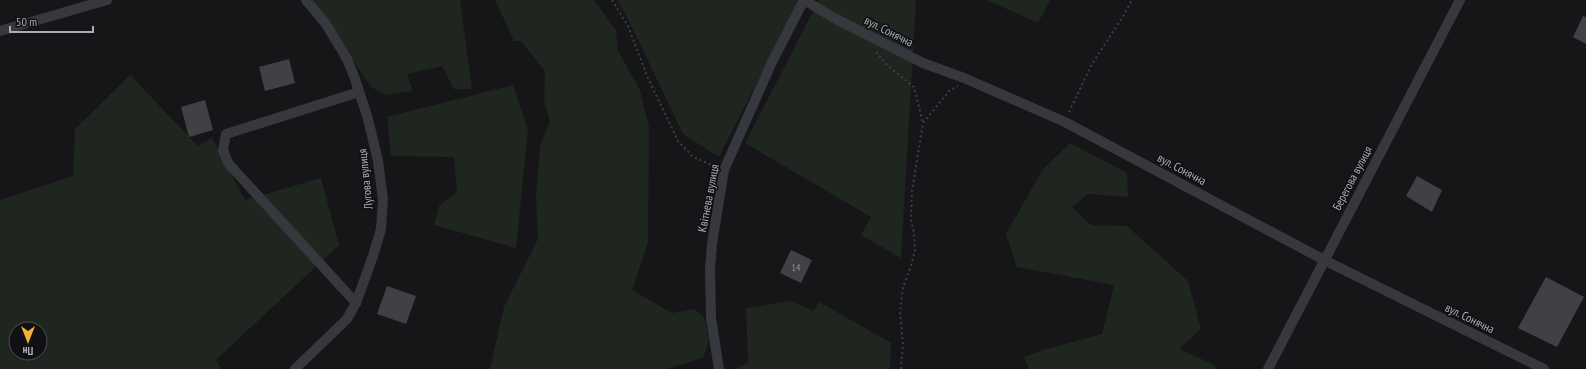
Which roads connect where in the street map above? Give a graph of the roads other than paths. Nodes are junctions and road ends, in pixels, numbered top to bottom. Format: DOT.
graph roads {
  1 [pos="107,0"];
  2 [pos="306,0"];
  3 [pos="804,0"];
  4 [pos="1460,0"];
  5 [pos="0,31"];
  6 [pos="360,92"];
  7 [pos="1324,260"];
  8 [pos="356,303"];
  9 [pos="295,369"];
  10 [pos="719,369"];
  11 [pos="1268,369"];
  12 [pos="1544,369"];
  1 -- 5 [label="street"];
  2 -- 6 [label="street, Лугова вулиця"];
  3 -- 7 [label="street, вул. Сонячна"];
  3 -- 10 [label="street, Квітнева вулиця"];
  4 -- 7 [label="street, Берегова вулиця"];
  6 -- 8 [label="street, Лугова вулиця"];
  6 -- 8 [label="street"];
  7 -- 11 [label="street, Берегова вулиця"];
  7 -- 12 [label="street, вул. Сонячна"];
  8 -- 9 [label="street, Лугова вулиця"];
}
